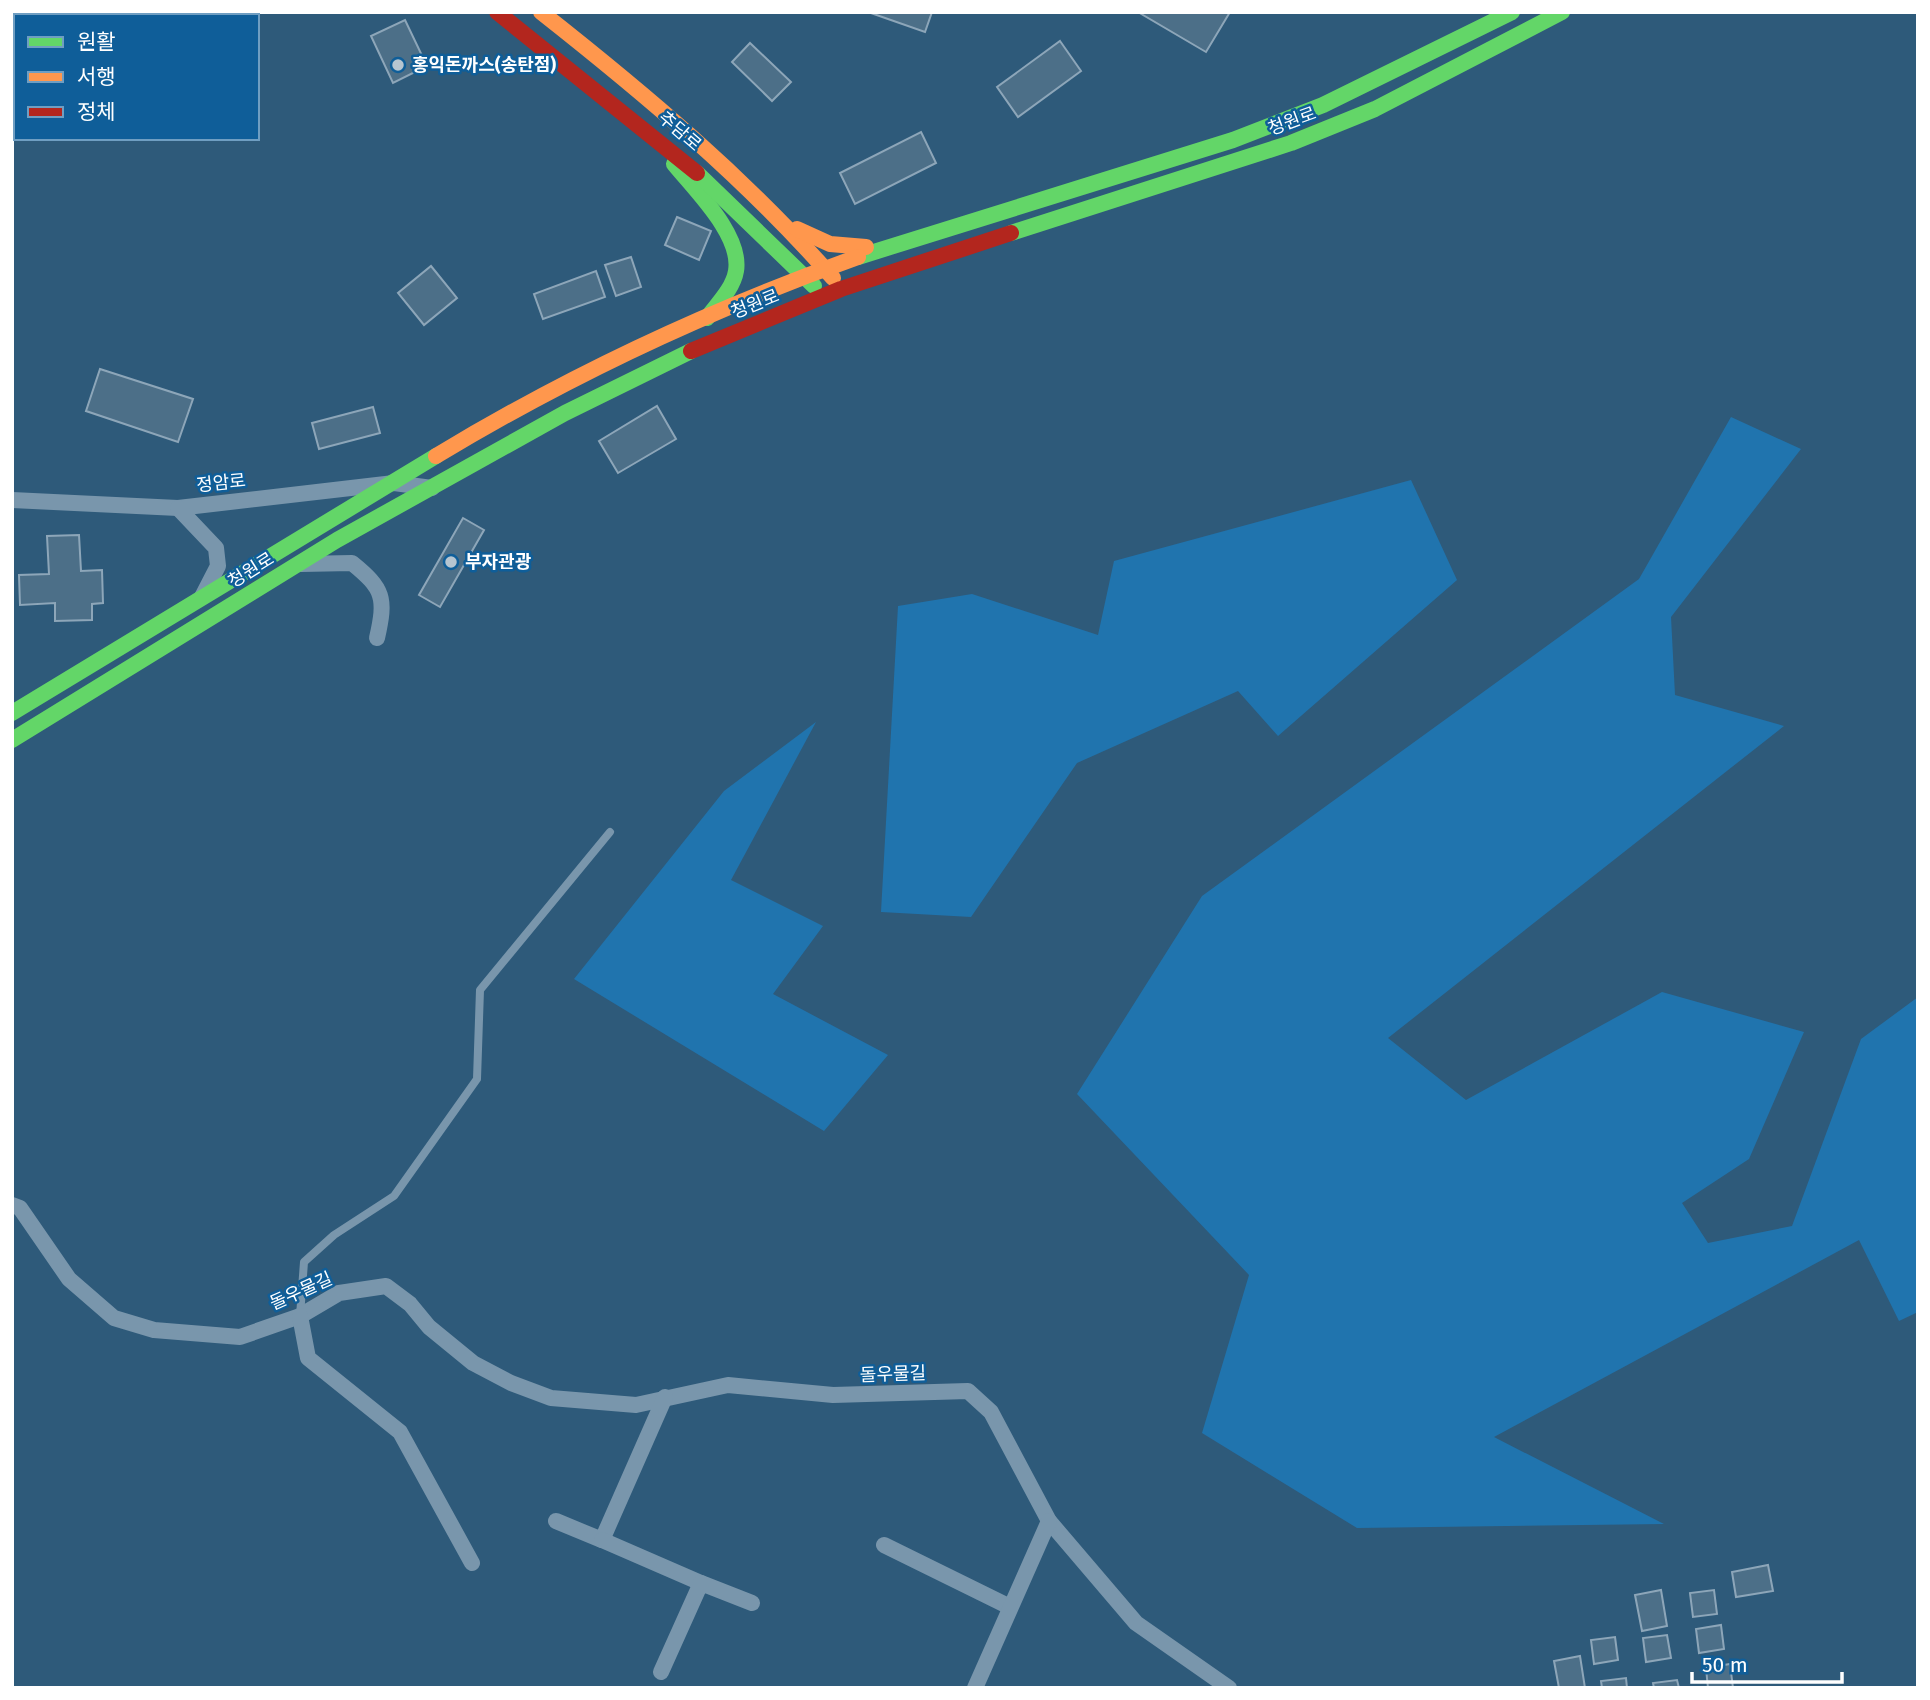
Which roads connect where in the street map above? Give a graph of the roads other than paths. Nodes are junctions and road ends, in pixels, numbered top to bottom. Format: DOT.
graph roads {
  1 [pos="497,12"];
  2 [pos="541,12"];
  3 [pos="1512,12"];
  4 [pos="1562,12"];
  5 [pos="645,126"];
  6 [pos="763,203"];
  7 [pos="894,245"];
  8 [pos="825,269"];
  9 [pos="805,277"];
  10 [pos="841,289"];
  11 [pos="823,296"];
  12 [pos="707,318"];
  13 [pos="394,484"];
  14 [pos="433,488"];
  15 [pos="12,500"];
  16 [pos="178,508"];
  17 [pos="298,564"];
  18 [pos="201,599"];
  19 [pos="377,638"];
  20 [pos="12,713"];
  21 [pos="12,740"];
  22 [pos="610,832"];
  23 [pos="12,1205"];
  24 [pos="300,1316"];
  25 [pos="665,1397"];
  26 [pos="556,1521"];
  27 [pos="1049,1521"];
  28 [pos="602,1540"];
  29 [pos="884,1545"];
  30 [pos="472,1563"];
  31 [pos="701,1583"];
  32 [pos="751,1604"];
  33 [pos="1010,1607"];
  34 [pos="661,1672"];
  35 [pos="975,1688"];
  36 [pos="1229,1688"];
  1 -- 5 [label="main road, 추담로"];
  2 -- 6 [label="main road, 추담로"];
  3 -- 7 [label="main road, 청원로"];
  4 -- 10 [label="main road, 청원로"];
  5 -- 9 [label="main road, 추담로"];
  5 -- 12 [label="main road"];
  6 -- 7 [label="main road"];
  6 -- 8 [label="main road, 추담로"];
  7 -- 8 [label="main road, 청원로"];
  8 -- 9 [label="main road, 청원로"];
  8 -- 10 [label="main road, 추담로"];
  9 -- 11 [label="main road, 추담로"];
  9 -- 12 [label="main road, 청원로"];
  10 -- 11 [label="main road, 청원로"];
  11 -- 14 [label="main road, 청원로"];
  12 -- 13 [label="main road, 청원로"];
  13 -- 14 [label="street, 정암로"];
  13 -- 16 [label="street, 정암로"];
  13 -- 18 [label="main road, 청원로"];
  14 -- 17 [label="main road, 청원로"];
  15 -- 16 [label="street, 정암로"];
  16 -- 18 [label="street"];
  17 -- 19 [label="street"];
  17 -- 21 [label="main road, 청원로"];
  18 -- 20 [label="main road, 청원로"];
  22 -- 24 [label="lane"];
  23 -- 24 [label="street, 돌우물길"];
  24 -- 25 [label="street, 돌우물길"];
  24 -- 30 [label="street"];
  25 -- 27 [label="street, 돌우물길"];
  25 -- 28 [label="street"];
  26 -- 28 [label="street"];
  27 -- 33 [label="street"];
  27 -- 36 [label="street, 돌우물길"];
  28 -- 31 [label="street"];
  29 -- 33 [label="street"];
  31 -- 32 [label="street"];
  31 -- 34 [label="street"];
  33 -- 35 [label="street"];
}
